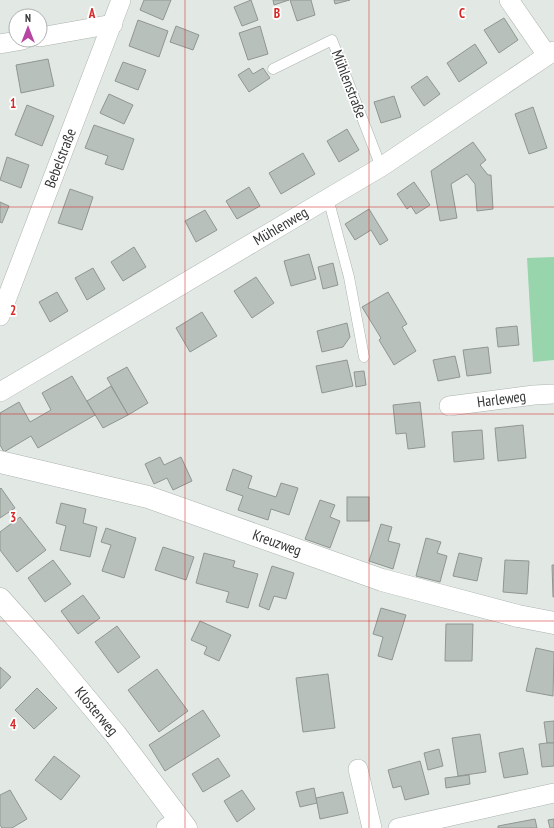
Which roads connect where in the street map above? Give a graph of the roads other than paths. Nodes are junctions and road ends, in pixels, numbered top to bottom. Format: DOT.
graph roads {
  1 [pos="121,0"];
  2 [pos="509,0"];
  3 [pos="112,24"];
  4 [pos="48,36"];
  5 [pos="552,56"];
  6 [pos="273,69"];
  7 [pos="381,167"];
  8 [pos="328,198"];
  9 [pos="0,316"];
  10 [pos="364,357"];
  11 [pos="0,392"];
  12 [pos="554,394"];
  13 [pos="449,406"];
  14 [pos="0,462"];
  15 [pos="0,599"];
  16 [pos="554,623"];
  17 [pos="358,769"];
  18 [pos="554,793"];
  19 [pos="177,825"];
  20 [pos="372,828"];
  21 [pos="398,828"];
  1 -- 3 [label="street, Bebelstraße"];
  2 -- 5 [label="street"];
  3 -- 4 [label="street"];
  3 -- 9 [label="street, Bebelstraße"];
  5 -- 7 [label="street, Mühlenweg"];
  6 -- 7 [label="lane, Mühlenstraße"];
  7 -- 8 [label="street, Mühlenweg"];
  8 -- 10 [label="lane"];
  8 -- 11 [label="street, Mühlenweg"];
  12 -- 13 [label="street, Harleweg"];
  14 -- 16 [label="street, Kreuzweg"];
  15 -- 19 [label="street, Klosterweg"];
  17 -- 20 [label="street"];
  18 -- 21 [label="street"];
}
